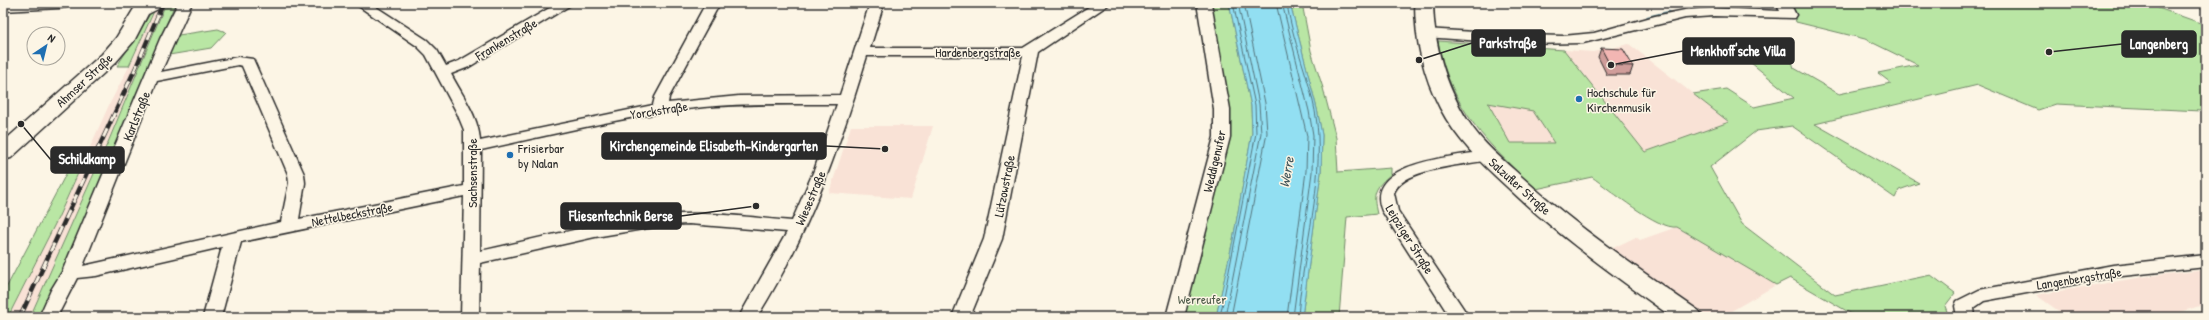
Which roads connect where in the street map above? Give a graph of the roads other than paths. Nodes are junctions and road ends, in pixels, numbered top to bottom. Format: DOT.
graph roads {
  1 [pos="60,3"];
  2 [pos="185,3"];
  3 [pos="361,3"];
  4 [pos="567,3"];
  5 [pos="713,3"];
  6 [pos="877,3"];
  7 [pos="1104,3"];
  8 [pos="1204,3"];
  9 [pos="1424,3"];
  10 [pos="1673,3"];
  11 [pos="150,4"];
  12 [pos="3,6"];
  13 [pos="1786,9"];
  14 [pos="1691,14"];
  15 [pos="1425,33"];
  16 [pos="1031,50"];
  17 [pos="861,52"];
  18 [pos="443,72"];
  19 [pos="152,78"];
  20 [pos="847,100"];
  21 [pos="660,109"];
  22 [pos="7,147"];
  23 [pos="473,147"];
  24 [pos="1487,156"];
  25 [pos="472,189"];
  26 [pos="289,226"];
  27 [pos="798,227"];
  28 [pos="233,240"];
  29 [pos="471,259"];
  30 [pos="2206,261"];
  31 [pos="71,273"];
  32 [pos="1965,316"];
  33 [pos="48,317"];
  34 [pos="212,317"];
  35 [pos="470,317"];
  36 [pos="748,317"];
  37 [pos="961,317"];
  38 [pos="1175,317"];
  39 [pos="1460,317"];
  40 [pos="1690,317"];
  1 -- 12 [label="main road"];
  2 -- 19 [label="street, Karlstraße"];
  3 -- 18 [label="street, Sachsenstraße"];
  4 -- 18 [label="street, Frankenstraße"];
  5 -- 21 [label="street"];
  6 -- 17 [label="street, Wiesestraße"];
  7 -- 16 [label="street, Hardenbergstraße"];
  8 -- 38 [label="street, Weddigenufer"];
  9 -- 15 [label="main road, Salzufler Straße"];
  10 -- 14 [label="street"];
  11 -- 22 [label="main road, Ahmser Straße"];
  13 -- 14 [label="street"];
  14 -- 15 [label="street"];
  15 -- 24 [label="main road, Salzufler Straße"];
  16 -- 17 [label="street, Hardenbergstraße"];
  16 -- 37 [label="street, Lützowstraße"];
  17 -- 20 [label="street, Wiesestraße"];
  18 -- 23 [label="street, Sachsenstraße"];
  19 -- 26 [label="street"];
  19 -- 31 [label="street, Karlstraße"];
  20 -- 21 [label="street, Yorckstraße"];
  20 -- 27 [label="street, Wiesestraße"];
  21 -- 23 [label="street, Yorckstraße"];
  23 -- 25 [label="street, Sachsenstraße"];
  24 -- 39 [label="street, Leipziger Straße"];
  24 -- 40 [label="main road, Salzufler Straße"];
  25 -- 26 [label="street, Nettelbeckstraße"];
  25 -- 29 [label="street, Sachsenstraße"];
  26 -- 28 [label="street, Nettelbeckstraße"];
  27 -- 29 [label="street"];
  27 -- 36 [label="street, Wiesestraße"];
  28 -- 31 [label="street, Nettelbeckstraße"];
  28 -- 34 [label="street"];
  29 -- 35 [label="street, Sachsenstraße"];
  30 -- 32 [label="street, Langenbergstraße"];
  31 -- 33 [label="street, Karlstraße"];
}
